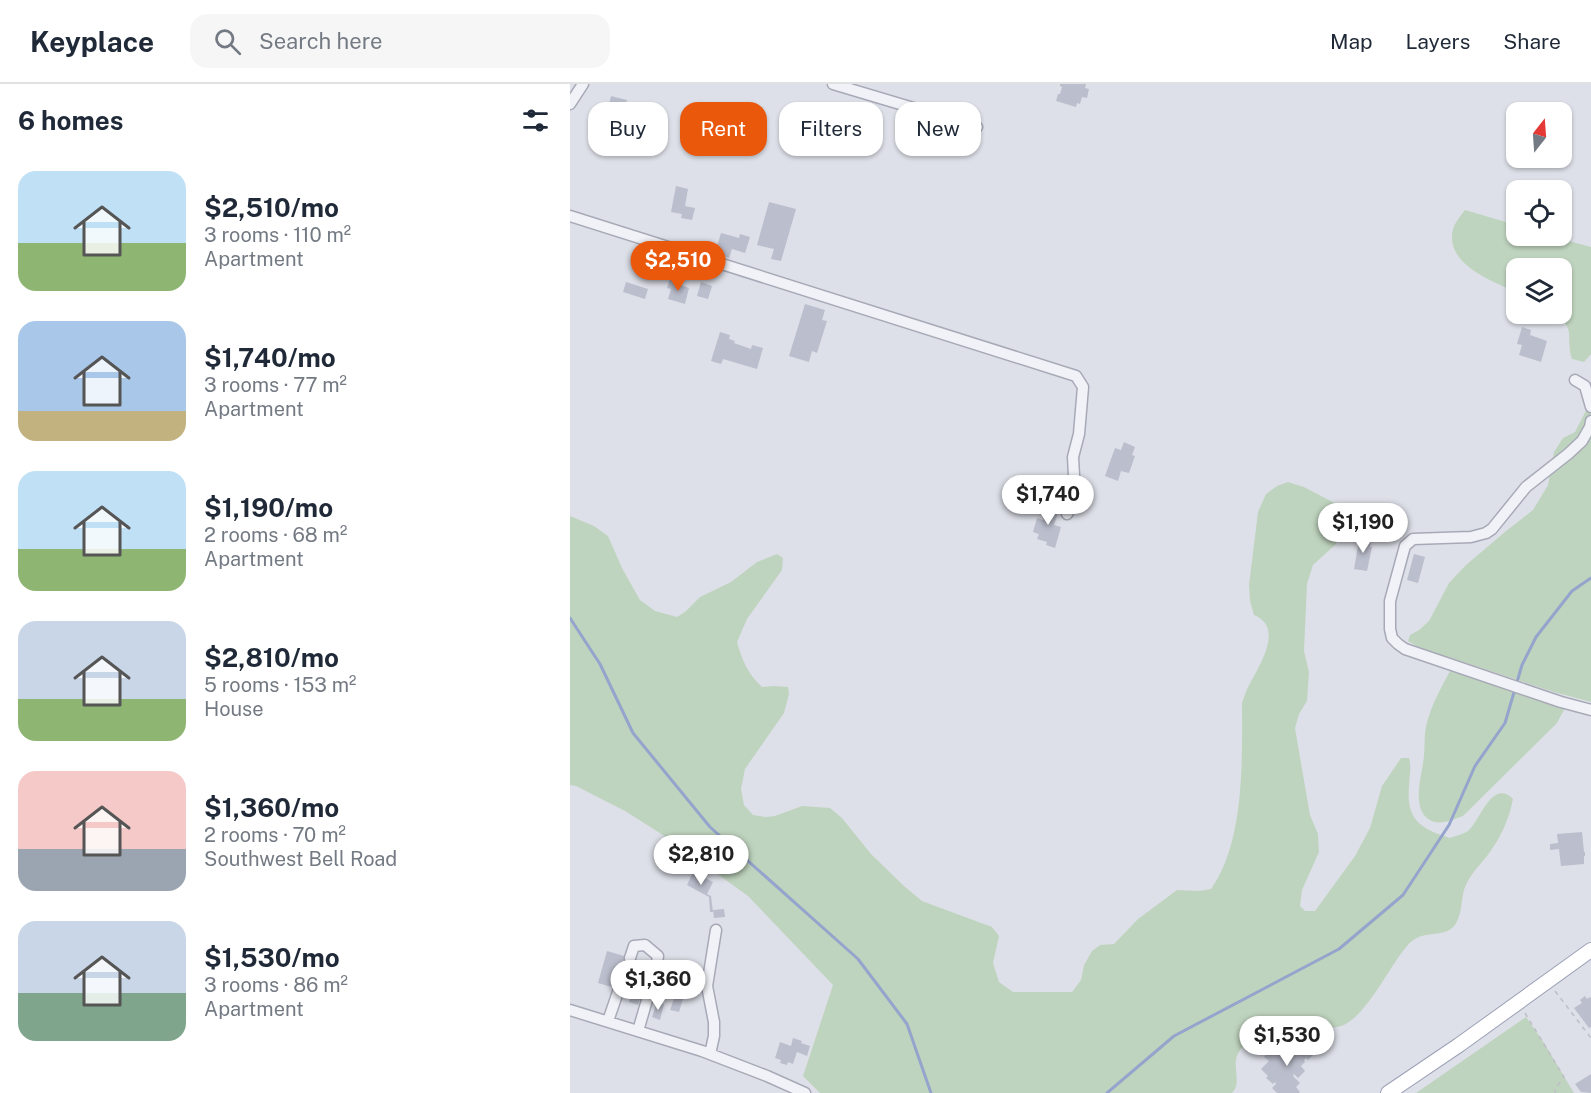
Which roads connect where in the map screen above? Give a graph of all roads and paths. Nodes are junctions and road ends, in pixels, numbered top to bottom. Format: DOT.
graph roads {
  1 [pos="583,84"];
  2 [pos="833,84"];
  3 [pos="895,103"];
  4 [pos="570,104"];
  5 [pos="570,216"];
  6 [pos="1575,380"];
  7 [pos="1591,406"];
  8 [pos="1591,421"];
  9 [pos="1067,514"];
  10 [pos="1591,710"];
  11 [pos="716,930"];
  12 [pos="1591,950"];
  13 [pos="630,958"];
  14 [pos="1548,981"];
  15 [pos="619,989"];
  16 [pos="1518,1002"];
  17 [pos="570,1010"];
  18 [pos="608,1021"];
  19 [pos="638,1031"];
  20 [pos="1591,1038"];
  21 [pos="710,1054"];
  22 [pos="805,1093"];
  23 [pos="1388,1093"];
  24 [pos="1555,1093"];
  1 -- 4 [label="street"];
  2 -- 3 [label="street"];
  5 -- 9 [label="street"];
  6 -- 7 [label="street"];
  8 -- 10 [label="street"];
  11 -- 21 [label="street"];
  12 -- 14 [label="main road"];
  13 -- 19 [label="street"];
  14 -- 16 [label="main road"];
  14 -- 20 [label="path"];
  15 -- 18 [label="street"];
  16 -- 23 [label="main road"];
  16 -- 24 [label="path"];
  17 -- 18 [label="street"];
  18 -- 19 [label="street"];
  19 -- 21 [label="street"];
  21 -- 22 [label="street"];
}
